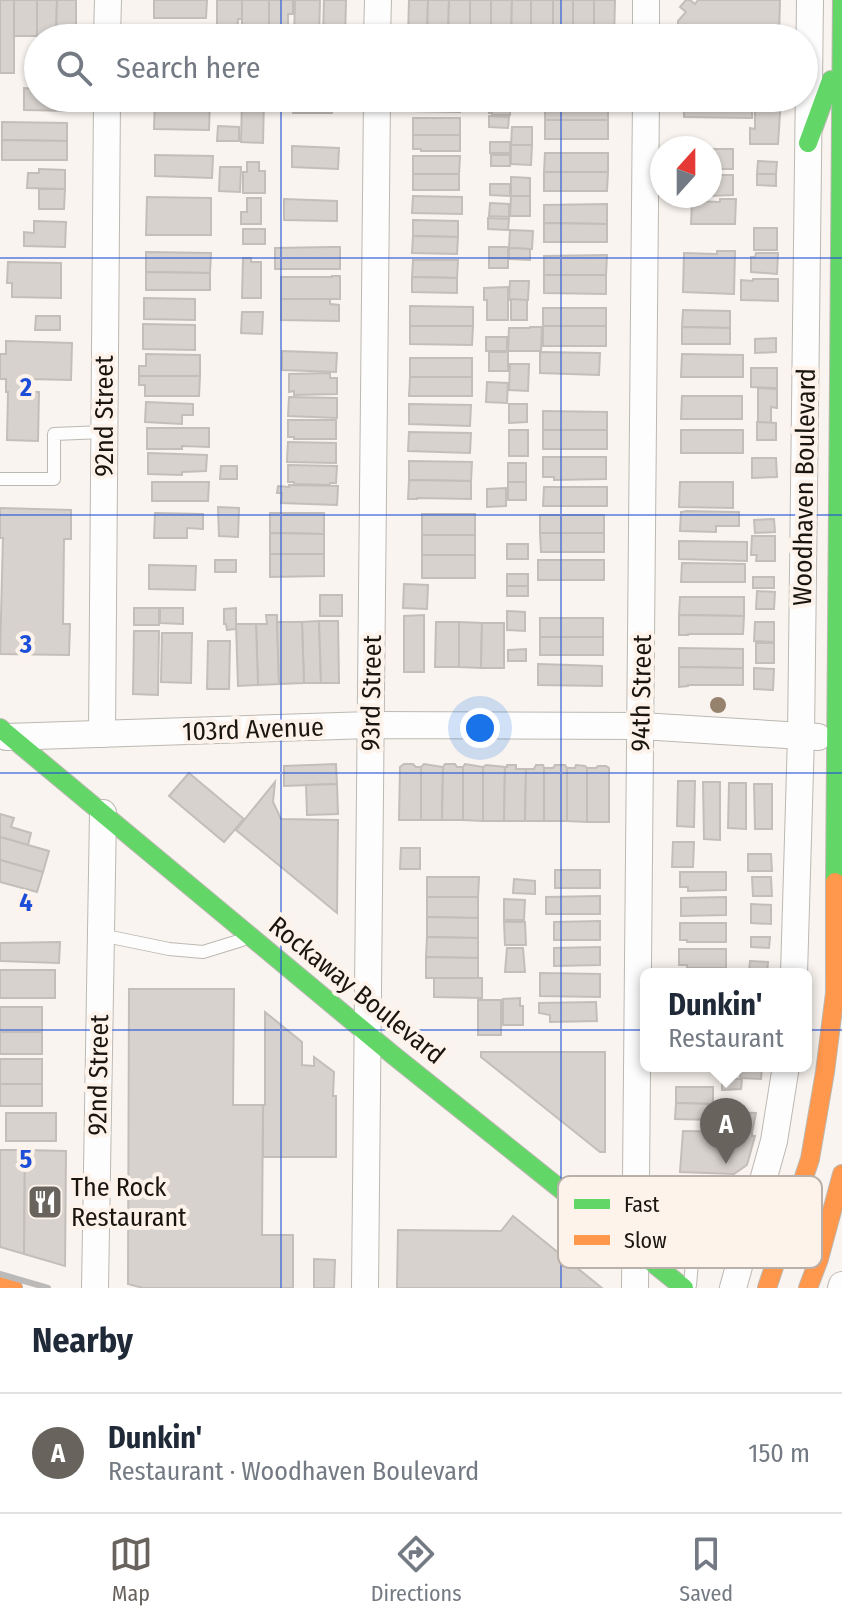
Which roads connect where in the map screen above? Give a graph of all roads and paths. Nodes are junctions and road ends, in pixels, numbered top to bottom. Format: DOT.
graph roads {
  1 [pos="108,0"];
  2 [pos="378,0"];
  3 [pos="646,0"];
  4 [pos="810,0"];
  5 [pos="842,0"];
  6 [pos="107,24"];
  7 [pos="377,24"];
  8 [pos="646,24"];
  9 [pos="810,24"];
  10 [pos="842,50"];
  11 [pos="107,112"];
  12 [pos="377,112"];
  13 [pos="646,112"];
  14 [pos="808,112"];
  15 [pos="808,143"];
  16 [pos="104,432"];
  17 [pos="0,479"];
  18 [pos="370,725"];
  19 [pos="641,726"];
  20 [pos="4,734"];
  21 [pos="102,734"];
  22 [pos="801,736"];
  23 [pos="838,738"];
  24 [pos="103,813"];
  25 [pos="101,935"];
  26 [pos="252,937"];
  27 [pos="794,968"];
  28 [pos="368,1035"];
  29 [pos="785,1072"];
  30 [pos="842,1174"];
  31 [pos="637,1176"];
  32 [pos="765,1176"];
  33 [pos="804,1176"];
  34 [pos="558,1186"];
  35 [pos="822,1248"];
  36 [pos="636,1268"];
  37 [pos="662,1268"];
  38 [pos="689,1268"];
  39 [pos="739,1268"];
  40 [pos="774,1268"];
  41 [pos="816,1268"];
  42 [pos="0,1284"];
  43 [pos="13,1288"];
  44 [pos="95,1288"];
  45 [pos="365,1288"];
  46 [pos="635,1288"];
  47 [pos="687,1288"];
  48 [pos="733,1288"];
  49 [pos="767,1288"];
  50 [pos="808,1288"];
  1 -- 6 [label="street"];
  2 -- 7 [label="street"];
  3 -- 8 [label="street"];
  4 -- 9 [label="street, Woodhaven Boulevard"];
  5 -- 10 [label="main road, Woodhaven Boulevard"];
  10 -- 15 [label="main road"];
  10 -- 23 [label="main road, Woodhaven Boulevard"];
  11 -- 16 [label="street, 92nd Street"];
  12 -- 18 [label="street, 93rd Street"];
  13 -- 19 [label="street, 94th Street"];
  14 -- 15 [label="street, Woodhaven Boulevard"];
  15 -- 22 [label="street, Woodhaven Boulevard"];
  16 -- 17 [label="lane"];
  16 -- 21 [label="street, 92nd Street"];
  18 -- 19 [label="street, 103rd Avenue"];
  18 -- 21 [label="street, 103rd Avenue"];
  18 -- 28 [label="street, 93rd Street"];
  19 -- 22 [label="street, 103rd Avenue"];
  19 -- 31 [label="street, 94th Street"];
  20 -- 21 [label="street, 103rd Avenue"];
  20 -- 24 [label="main road, Rockaway Boulevard"];
  22 -- 23 [label="street, 103rd Avenue"];
  22 -- 27 [label="street, Woodhaven Boulevard"];
  23 -- 33 [label="main road, Woodhaven Boulevard"];
  24 -- 25 [label="street, 92nd Street"];
  24 -- 26 [label="main road, Rockaway Boulevard"];
  25 -- 26 [label="lane"];
  25 -- 44 [label="street, 92nd Street"];
  26 -- 28 [label="main road, Rockaway Boulevard"];
  28 -- 34 [label="main road, Rockaway Boulevard"];
  28 -- 45 [label="street, 93rd Street"];
  29 -- 32 [label="street"];
  30 -- 35 [label="main road"];
  36 -- 46 [label="street, 94th Street"];
  37 -- 47 [label="main road, Rockaway Boulevard"];
  38 -- 47 [label="lane"];
  39 -- 48 [label="street"];
  40 -- 49 [label="main road, Woodhaven Boulevard"];
  41 -- 50 [label="main road"];
  42 -- 43 [label="main road"];
}
